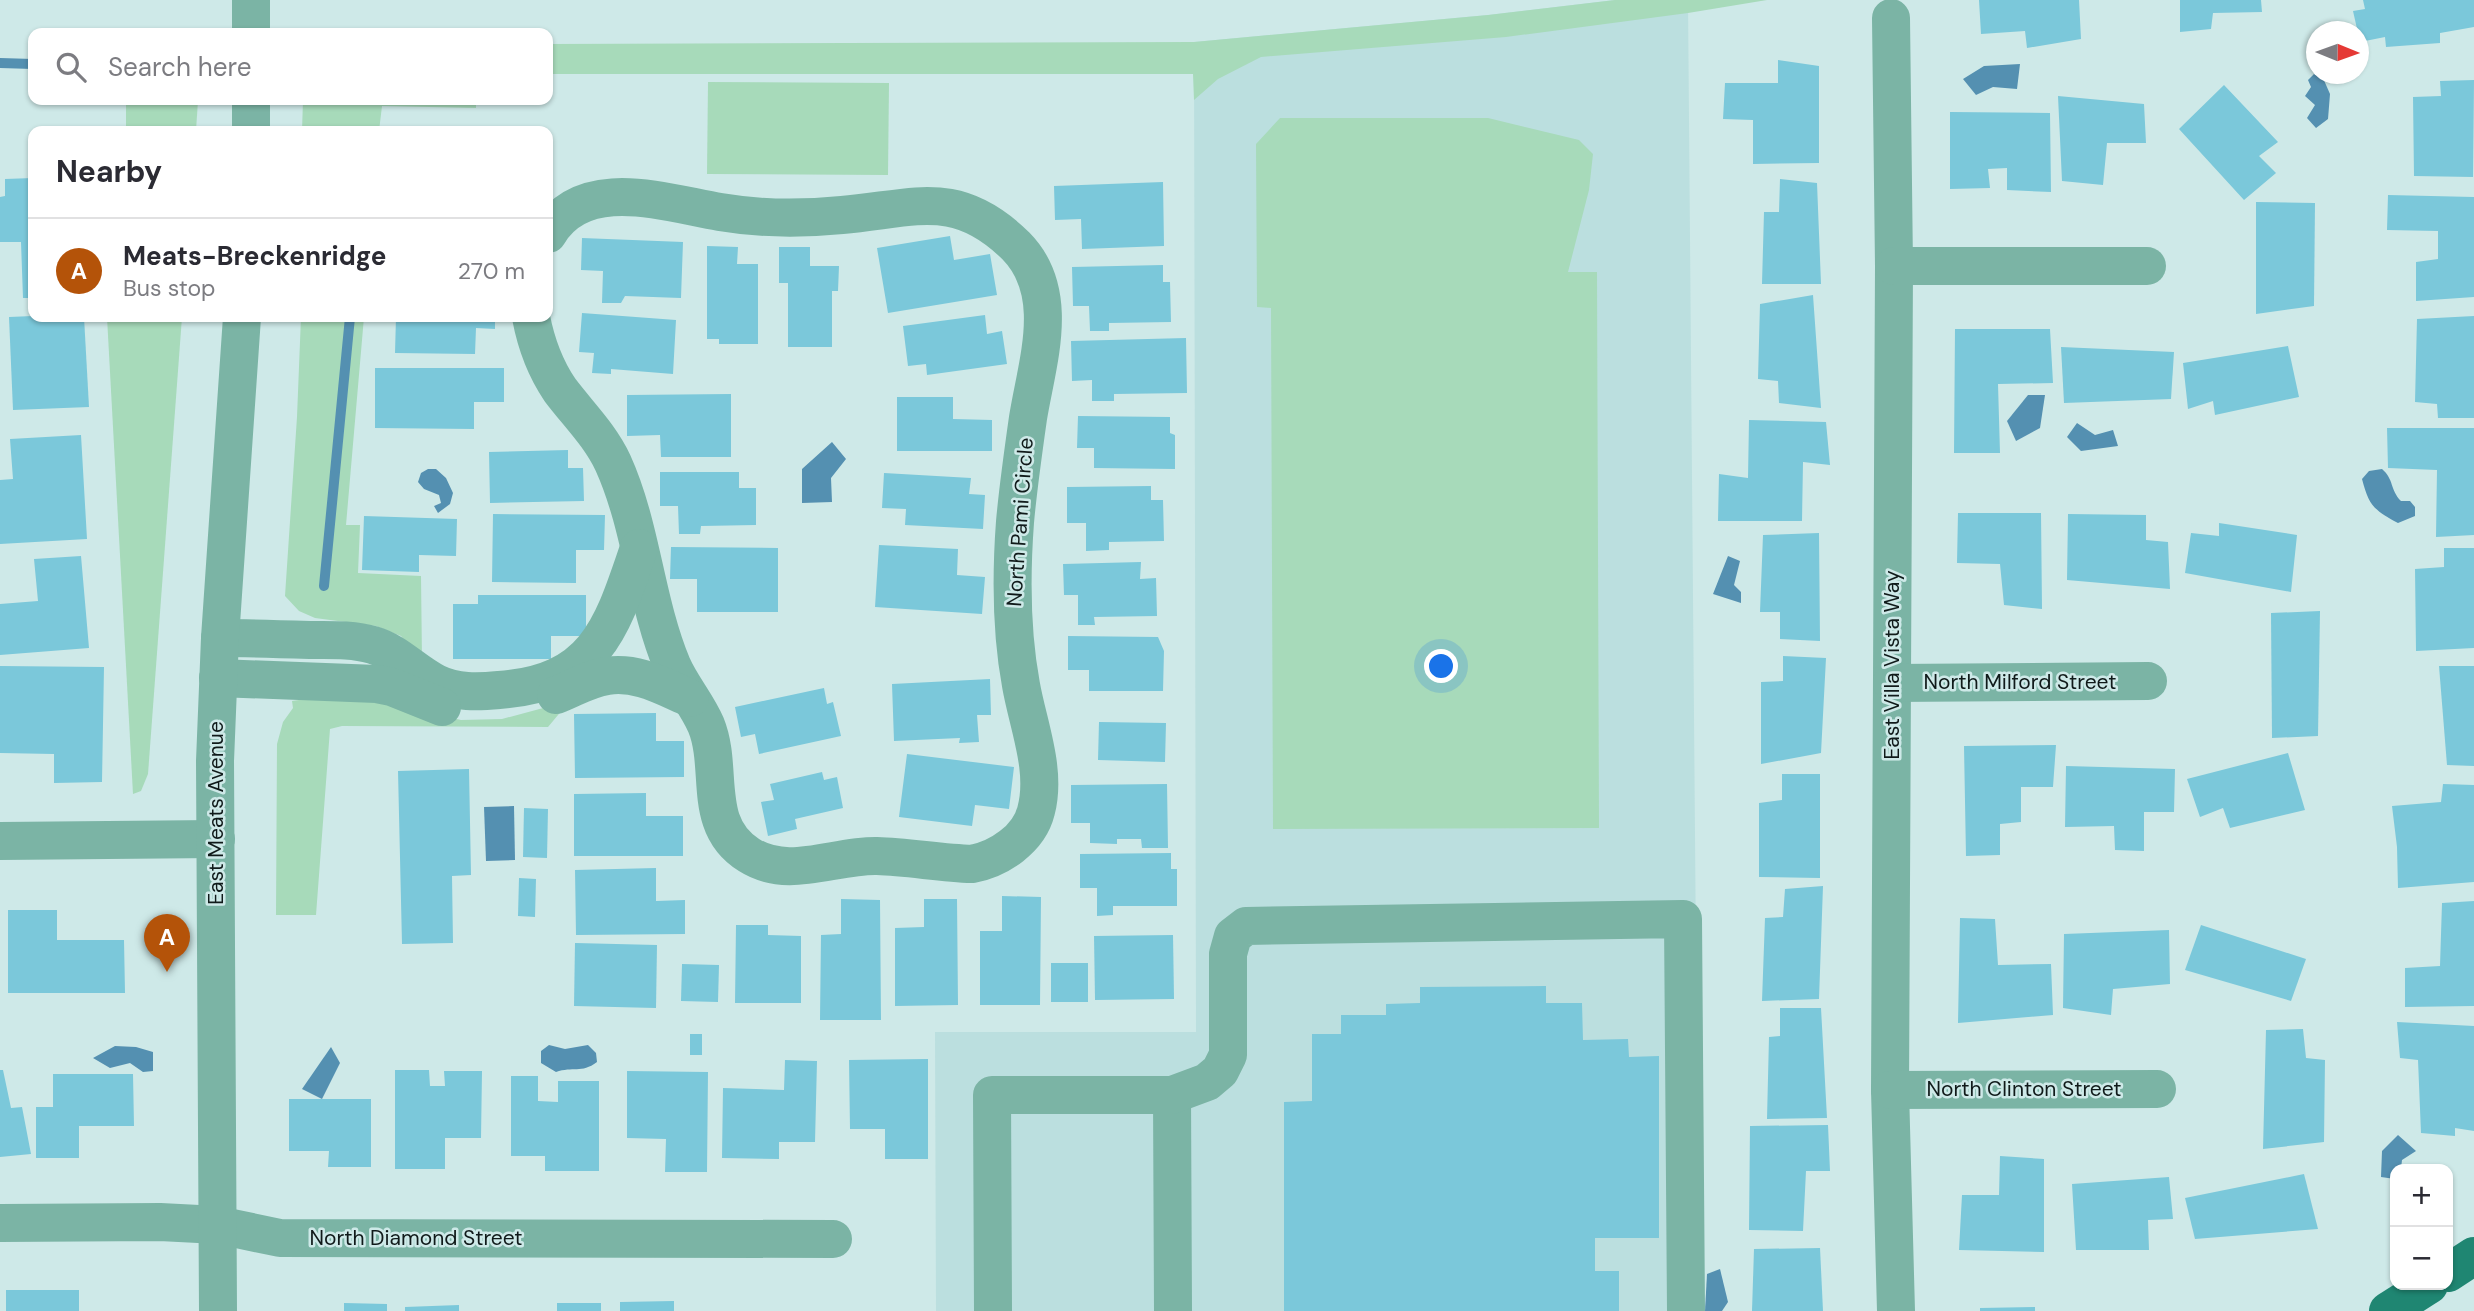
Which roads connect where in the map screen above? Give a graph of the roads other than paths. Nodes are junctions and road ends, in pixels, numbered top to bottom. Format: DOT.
graph roads {
  1 [pos="251,0"];
  2 [pos="1891,19"];
  3 [pos="251,28"];
  4 [pos="251,105"];
  5 [pos="251,126"];
  6 [pos="553,228"];
  7 [pos="1894,266"];
  8 [pos="2147,266"];
  9 [pos="242,322"];
  10 [pos="532,322"];
  11 [pos="639,548"];
  12 [pos="220,638"];
  13 [pos="218,678"];
  14 [pos="2148,681"];
  15 [pos="1892,683"];
  16 [pos="690,698"];
  17 [pos="216,839"];
  18 [pos="0,841"];
  19 [pos="2157,1089"];
  20 [pos="1890,1090"];
  21 [pos="1172,1095"];
  22 [pos="0,1223"];
  23 [pos="218,1225"];
  24 [pos="832,1239"];
  25 [pos="2474,1256"];
  26 [pos="2453,1270"];
  27 [pos="2421,1290"];
  28 [pos="218,1311"];
  29 [pos="993,1311"];
  30 [pos="1173,1311"];
  31 [pos="1686,1311"];
  32 [pos="1896,1311"];
  33 [pos="2388,1311"];
  1 -- 3 [label="street"];
  2 -- 7 [label="street, East Villa Vista Way"];
  4 -- 5 [label="street"];
  6 -- 16 [label="street, North Pami Circle"];
  7 -- 8 [label="street"];
  7 -- 15 [label="street, East Villa Vista Way"];
  9 -- 12 [label="street, East Meats Avenue"];
  10 -- 11 [label="street, North Pami Circle"];
  11 -- 12 [label="street"];
  11 -- 16 [label="street, North Pami Circle"];
  12 -- 13 [label="street, East Meats Avenue"];
  13 -- 16 [label="street"];
  13 -- 17 [label="street, East Meats Avenue"];
  14 -- 15 [label="street, North Milford Street"];
  15 -- 20 [label="street, East Villa Vista Way"];
  17 -- 18 [label="street"];
  17 -- 23 [label="street, East Meats Avenue"];
  19 -- 20 [label="street, North Clinton Street"];
  20 -- 32 [label="street, East Villa Vista Way"];
  21 -- 29 [label="street"];
  21 -- 30 [label="street"];
  21 -- 31 [label="street"];
  22 -- 23 [label="street, North Diamond Street"];
  23 -- 24 [label="street, North Diamond Street"];
  23 -- 28 [label="street, East Meats Avenue"];
  25 -- 26 [label="main road"];
  27 -- 33 [label="main road"];
}
